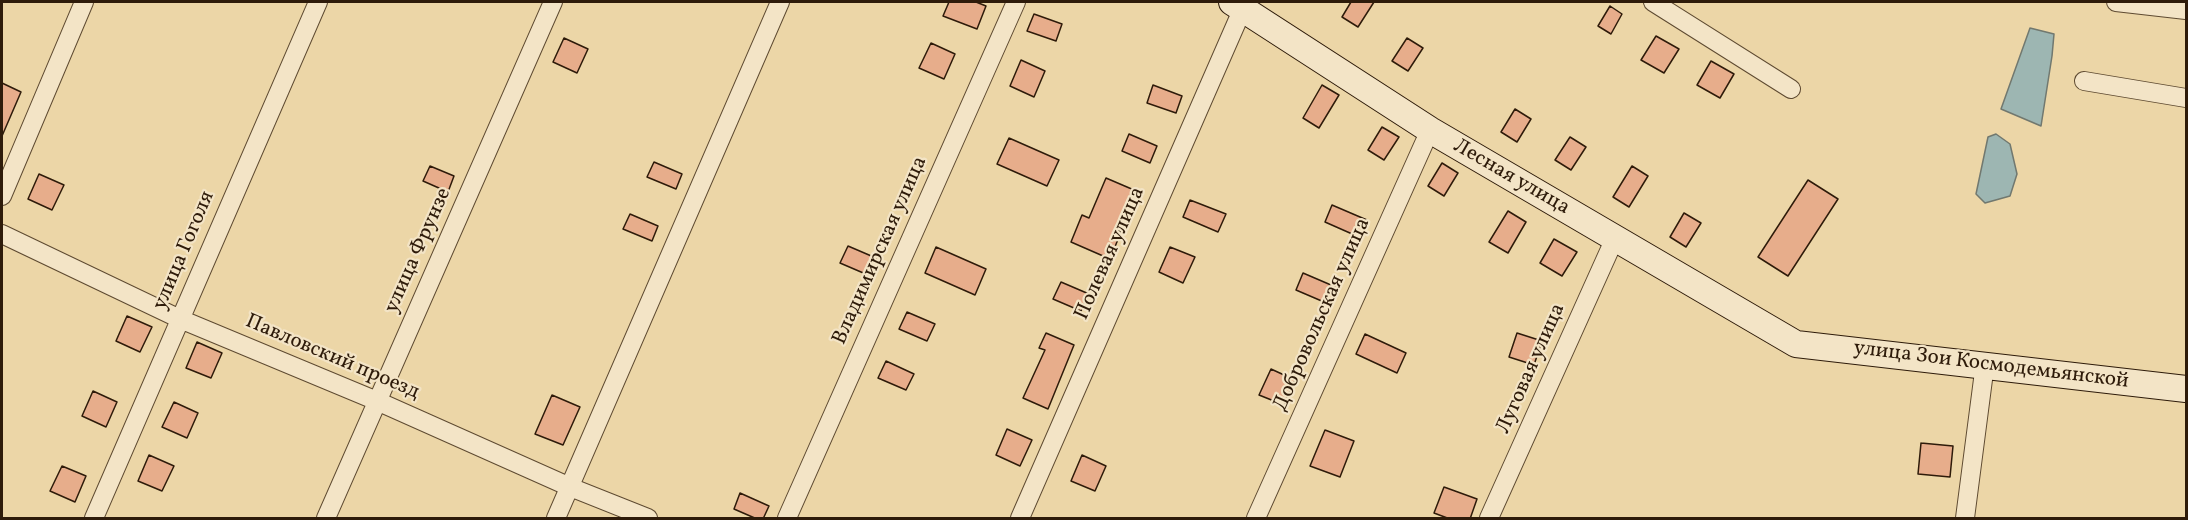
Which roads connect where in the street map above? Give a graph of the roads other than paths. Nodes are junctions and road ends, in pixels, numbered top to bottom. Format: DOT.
graph roads {
  1 [pos="84,2"];
  2 [pos="318,2"];
  3 [pos="553,2"];
  4 [pos="780,2"];
  5 [pos="1016,2"];
  6 [pos="1653,2"];
  7 [pos="2116,2"];
  8 [pos="1238,5"];
  9 [pos="2187,10"];
  10 [pos="2084,81"];
  11 [pos="1791,89"];
  12 [pos="2187,98"];
  13 [pos="1430,130"];
  14 [pos="2,196"];
  15 [pos="2,234"];
  16 [pos="1615,238"];
  17 [pos="180,319"];
  18 [pos="1796,344"];
  19 [pos="1985,364"];
  20 [pos="2187,389"];
  21 [pos="378,400"];
  22 [pos="570,487"];
  23 [pos="94,519"];
  24 [pos="326,519"];
  25 [pos="556,519"];
  26 [pos="648,519"];
  27 [pos="787,519"];
  28 [pos="1020,519"];
  29 [pos="1256,519"];
  30 [pos="1489,519"];
  31 [pos="1965,519"];
  1 -- 14 [label="street"];
  2 -- 17 [label="street, улица Гоголя"];
  3 -- 21 [label="street, улица Фрунзе"];
  4 -- 22 [label="street"];
  5 -- 27 [label="street, Владимирская улица"];
  6 -- 11 [label="street"];
  7 -- 9 [label="street"];
  8 -- 13 [label="street, Лесная улица"];
  8 -- 28 [label="street, Полевая улица"];
  10 -- 12 [label="street"];
  13 -- 16 [label="street, Лесная улица"];
  13 -- 29 [label="street, Добровольская улица"];
  15 -- 17 [label="street, Павловский проезд"];
  16 -- 18 [label="street, Лесная улица"];
  16 -- 30 [label="street, Луговая улица"];
  17 -- 21 [label="street, Павловский проезд"];
  17 -- 23 [label="street, улица Гоголя"];
  18 -- 19 [label="street, улица Зои Космодемьянской"];
  19 -- 20 [label="street, улица Зои Космодемьянской"];
  19 -- 31 [label="street"];
  21 -- 22 [label="street, Павловский проезд"];
  21 -- 24 [label="street, улица Фрунзе"];
  22 -- 25 [label="street"];
  22 -- 26 [label="street, Павловский проезд"];
}
